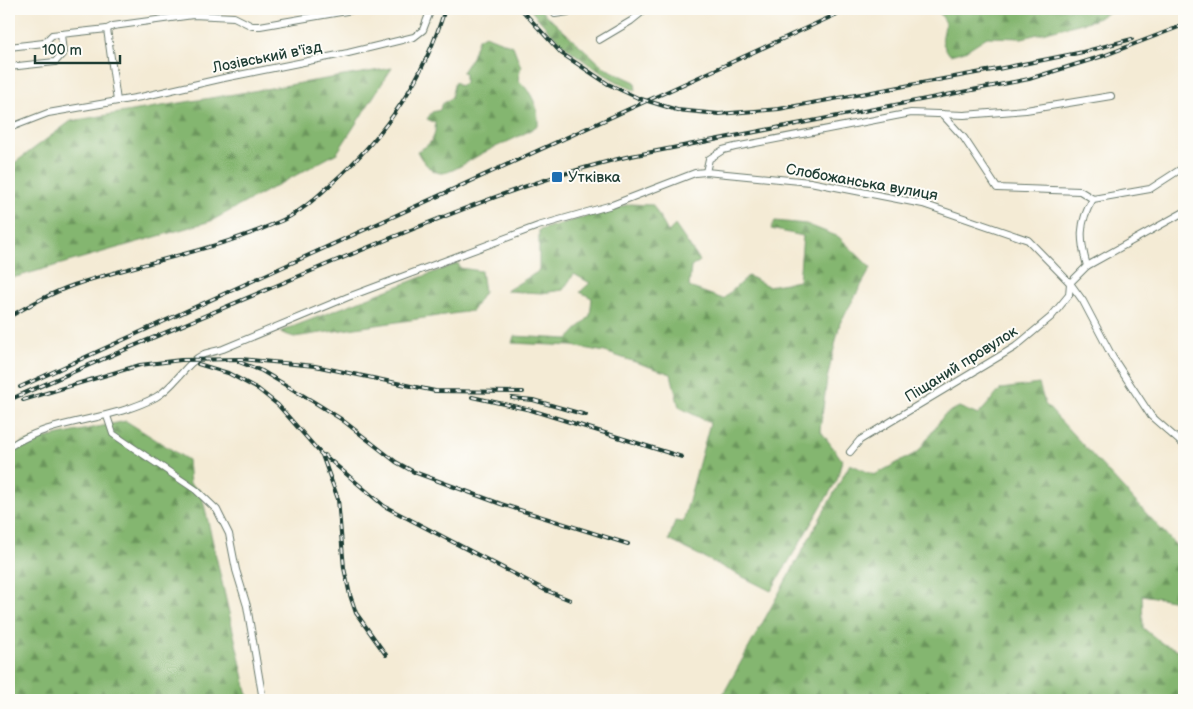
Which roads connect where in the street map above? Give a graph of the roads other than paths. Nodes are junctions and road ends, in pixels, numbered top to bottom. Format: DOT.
graph roads {
  1 [pos="228,9"];
  2 [pos="357,9"];
  3 [pos="431,9"];
  4 [pos="588,9"];
  5 [pos="646,9"];
  6 [pos="555,14"];
  7 [pos="229,17"];
  8 [pos="107,29"];
  9 [pos="61,34"];
  10 [pos="599,40"];
  11 [pos="9,47"];
  12 [pos="9,67"];
  13 [pos="1112,96"];
  14 [pos="117,101"];
  15 [pos="942,114"];
  16 [pos="9,128"];
  17 [pos="1184,167"];
  18 [pos="706,172"];
  19 [pos="1093,200"];
  20 [pos="1184,212"];
  21 [pos="1087,266"];
  22 [pos="1070,284"];
  23 [pos="106,416"];
  24 [pos="1184,445"];
  25 [pos="9,447"];
  26 [pos="850,452"];
  27 [pos="264,700"];
  1 -- 7 [label="street"];
  2 -- 7 [label="street"];
  3 -- 14 [label="street, Лозівський в'їзд"];
  4 -- 6 [label="street"];
  5 -- 10 [label="street"];
  7 -- 8 [label="street"];
  8 -- 9 [label="street"];
  8 -- 14 [label="street"];
  9 -- 11 [label="street"];
  9 -- 12 [label="street"];
  13 -- 15 [label="street"];
  14 -- 16 [label="street, Лозівський в'їзд"];
  15 -- 18 [label="street"];
  15 -- 19 [label="street"];
  17 -- 19 [label="street"];
  18 -- 22 [label="street, Слобожанська вулиця"];
  18 -- 23 [label="street, Слобожанська вулиця"];
  19 -- 21 [label="street"];
  20 -- 21 [label="street, Піщаний провулок"];
  21 -- 22 [label="street, Піщаний провулок"];
  22 -- 24 [label="street, Слобожанська вулиця"];
  22 -- 26 [label="street, Піщаний провулок"];
  23 -- 25 [label="street, Слобожанська вулиця"];
  23 -- 27 [label="street"];
}
